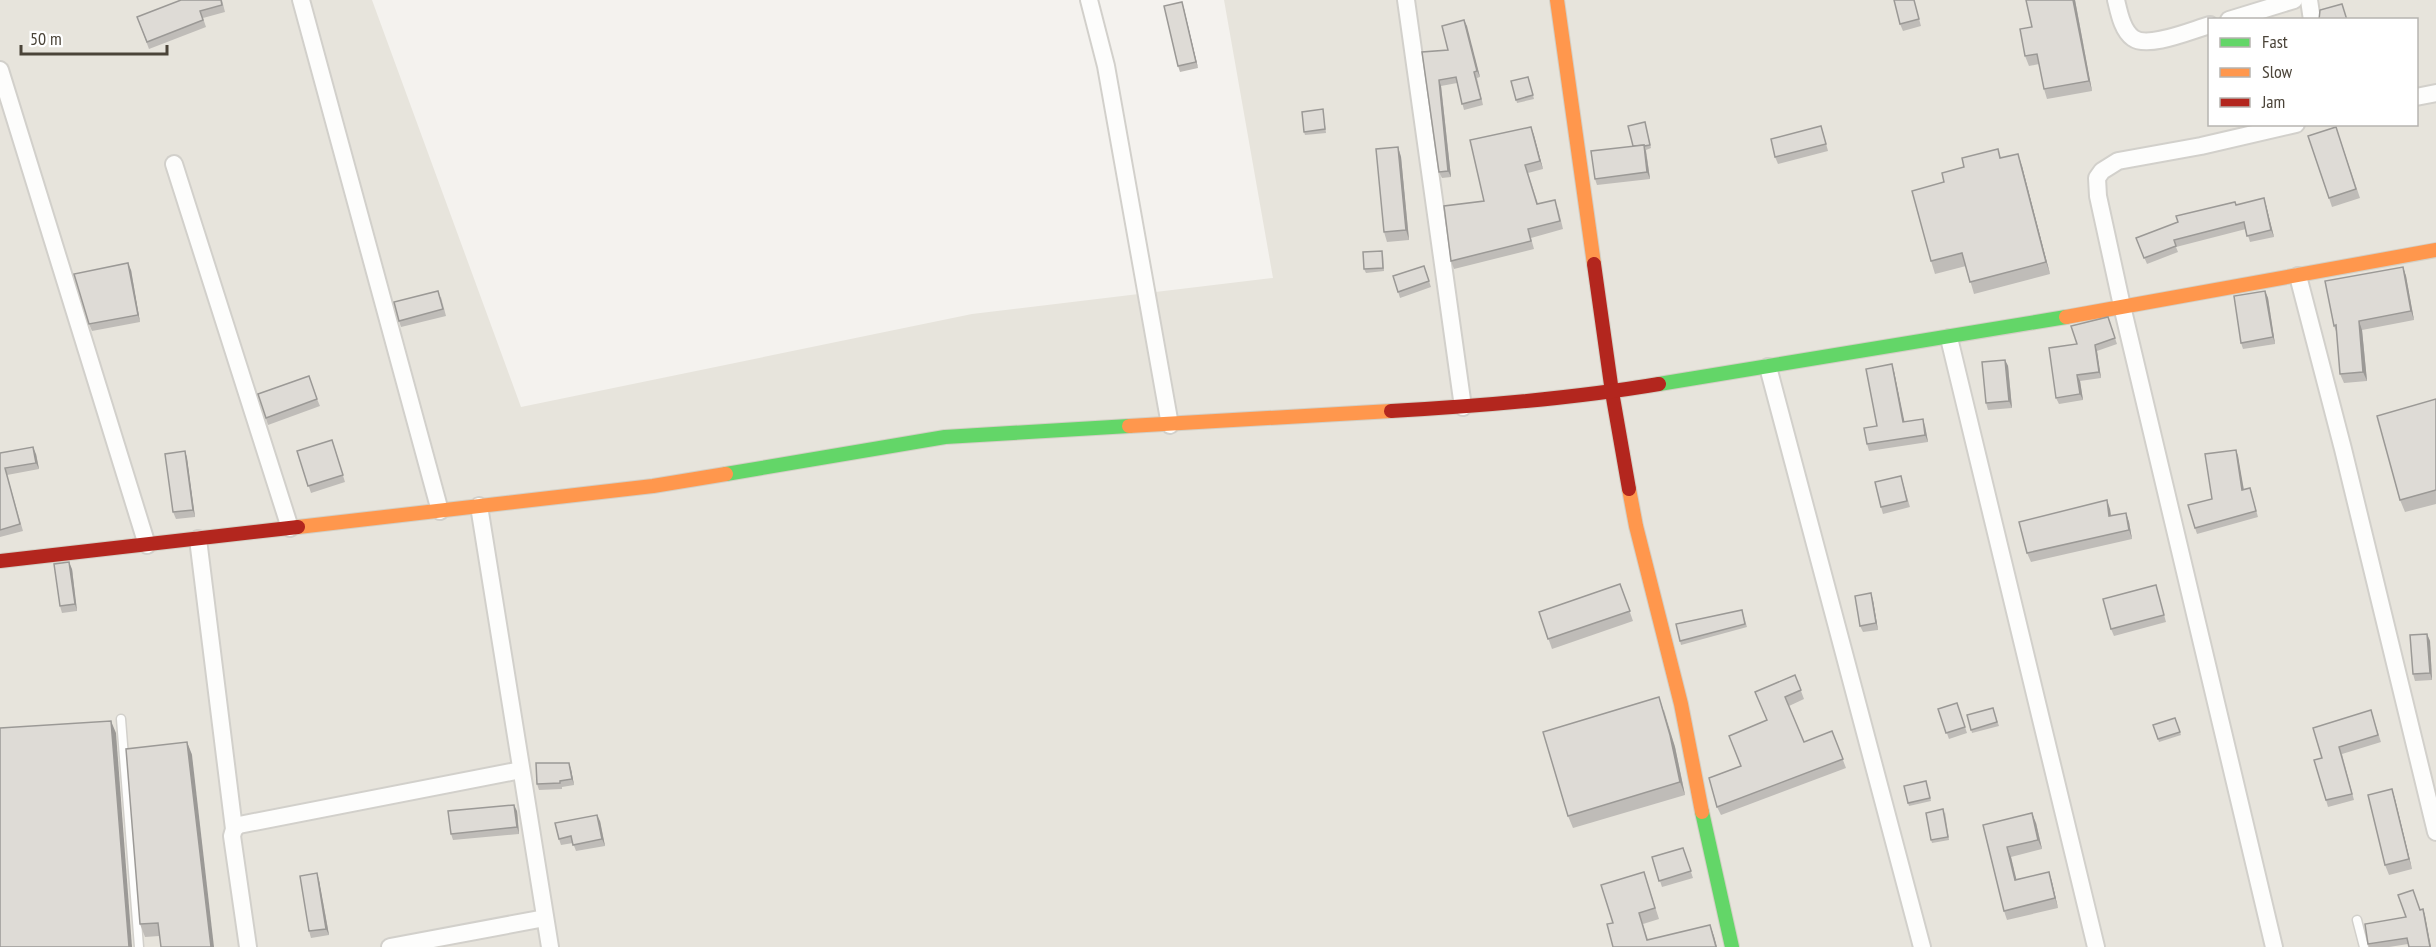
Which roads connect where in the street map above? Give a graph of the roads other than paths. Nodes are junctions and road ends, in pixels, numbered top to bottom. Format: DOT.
graph roads {
  1 [pos="301,0"];
  2 [pos="1089,0"];
  3 [pos="1406,0"];
  4 [pos="1557,0"];
  5 [pos="2116,0"];
  6 [pos="2294,0"];
  7 [pos="2309,0"];
  8 [pos="2236,18"];
  9 [pos="2312,18"];
  10 [pos="2208,26"];
  11 [pos="0,70"];
  12 [pos="2436,93"];
  13 [pos="2418,97"];
  14 [pos="2287,126"];
  15 [pos="174,164"];
  16 [pos="2436,250"];
  17 [pos="2298,276"];
  18 [pos="2122,306"];
  19 [pos="1949,338"];
  20 [pos="1768,367"];
  21 [pos="1612,392"];
  22 [pos="1463,407"];
  23 [pos="1170,425"];
  24 [pos="479,506"];
  25 [pos="440,511"];
  26 [pos="290,528"];
  27 [pos="198,539"];
  28 [pos="147,544"];
  29 [pos="1,557"];
  30 [pos="121,719"];
  31 [pos="521,770"];
  32 [pos="234,829"];
  33 [pos="2436,832"];
  34 [pos="545,918"];
  35 [pos="2357,920"];
  36 [pos="139,947"];
  37 [pos="248,947"];
  38 [pos="390,947"];
  39 [pos="550,947"];
  40 [pos="1732,947"];
  41 [pos="1922,947"];
  42 [pos="2096,947"];
  43 [pos="2274,947"];
  44 [pos="2364,947"];
  1 -- 25 [label="street"];
  2 -- 23 [label="street"];
  3 -- 22 [label="street"];
  4 -- 21 [label="street"];
  5 -- 10 [label="street"];
  6 -- 8 [label="street"];
  7 -- 9 [label="street"];
  11 -- 28 [label="street"];
  12 -- 13 [label="street"];
  14 -- 18 [label="street"];
  15 -- 26 [label="street"];
  16 -- 17 [label="street"];
  17 -- 18 [label="street"];
  17 -- 33 [label="street"];
  18 -- 19 [label="street"];
  18 -- 43 [label="street"];
  19 -- 20 [label="street"];
  19 -- 42 [label="street"];
  20 -- 21 [label="street"];
  20 -- 41 [label="street"];
  21 -- 22 [label="street"];
  21 -- 40 [label="street"];
  22 -- 23 [label="street"];
  23 -- 24 [label="street"];
  24 -- 25 [label="street"];
  24 -- 31 [label="street"];
  25 -- 26 [label="street"];
  26 -- 27 [label="street"];
  27 -- 28 [label="street"];
  27 -- 32 [label="street"];
  28 -- 29 [label="street"];
  30 -- 36 [label="lane"];
  31 -- 32 [label="street"];
  31 -- 34 [label="street"];
  32 -- 37 [label="street"];
  34 -- 38 [label="street"];
  34 -- 39 [label="street"];
  35 -- 44 [label="lane"];
}
